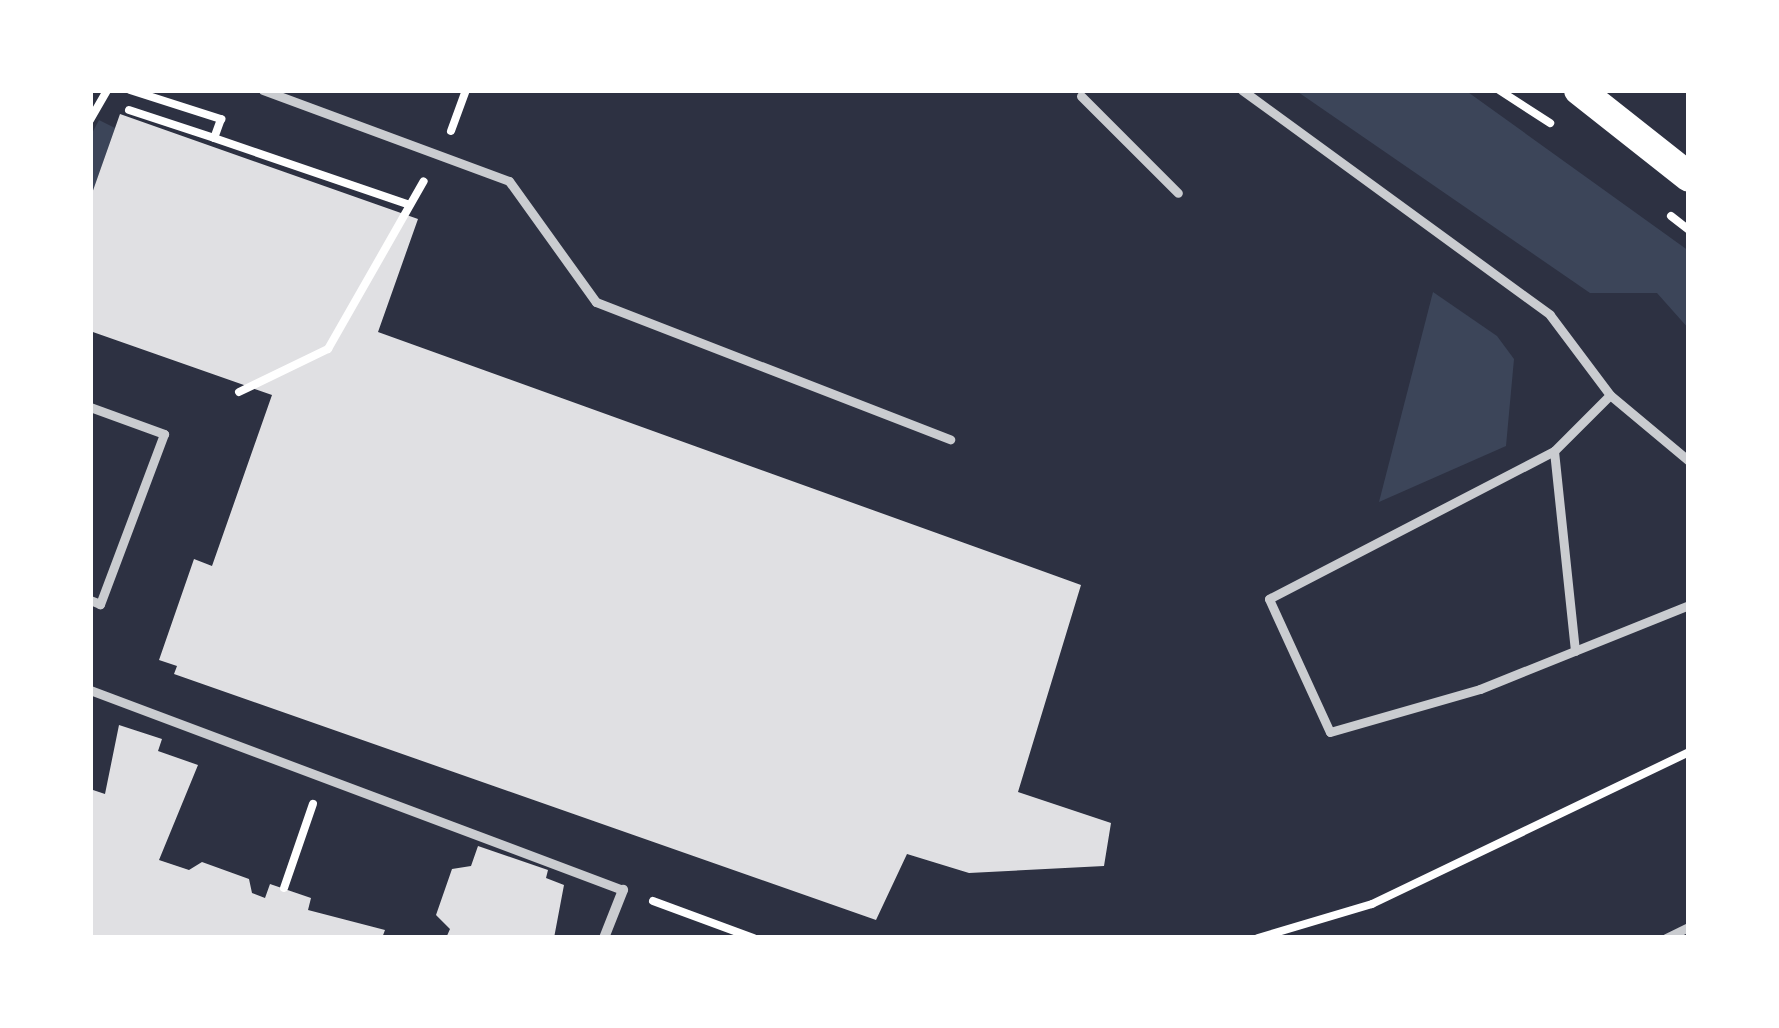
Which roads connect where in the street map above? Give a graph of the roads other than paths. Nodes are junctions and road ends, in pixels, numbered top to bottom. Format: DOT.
graph roads {
  1 [pos="263,90"];
  2 [pos="1242,90"];
  3 [pos="1580,90"];
  4 [pos="1082,96"];
  5 [pos="1689,176"];
  6 [pos="1178,193"];
  7 [pos="1610,395"];
  8 [pos="90,407"];
  9 [pos="950,439"];
  10 [pos="1554,451"];
  11 [pos="1689,461"];
  12 [pos="90,600"];
  13 [pos="1689,605"];
  14 [pos="1575,651"];
  15 [pos="90,690"];
  16 [pos="623,890"];
  17 [pos="1689,927"];
  18 [pos="604,938"];
  19 [pos="1666,938"];
  1 -- 9 [label="lane"];
  2 -- 7 [label="lane"];
  3 -- 5 [label="main road"];
  4 -- 6 [label="lane"];
  7 -- 10 [label="lane"];
  7 -- 11 [label="lane"];
  8 -- 12 [label="lane"];
  10 -- 14 [label="lane"];
  10 -- 14 [label="lane"];
  13 -- 14 [label="lane"];
  15 -- 16 [label="lane"];
  16 -- 18 [label="street"];
  17 -- 19 [label="lane"];
}
